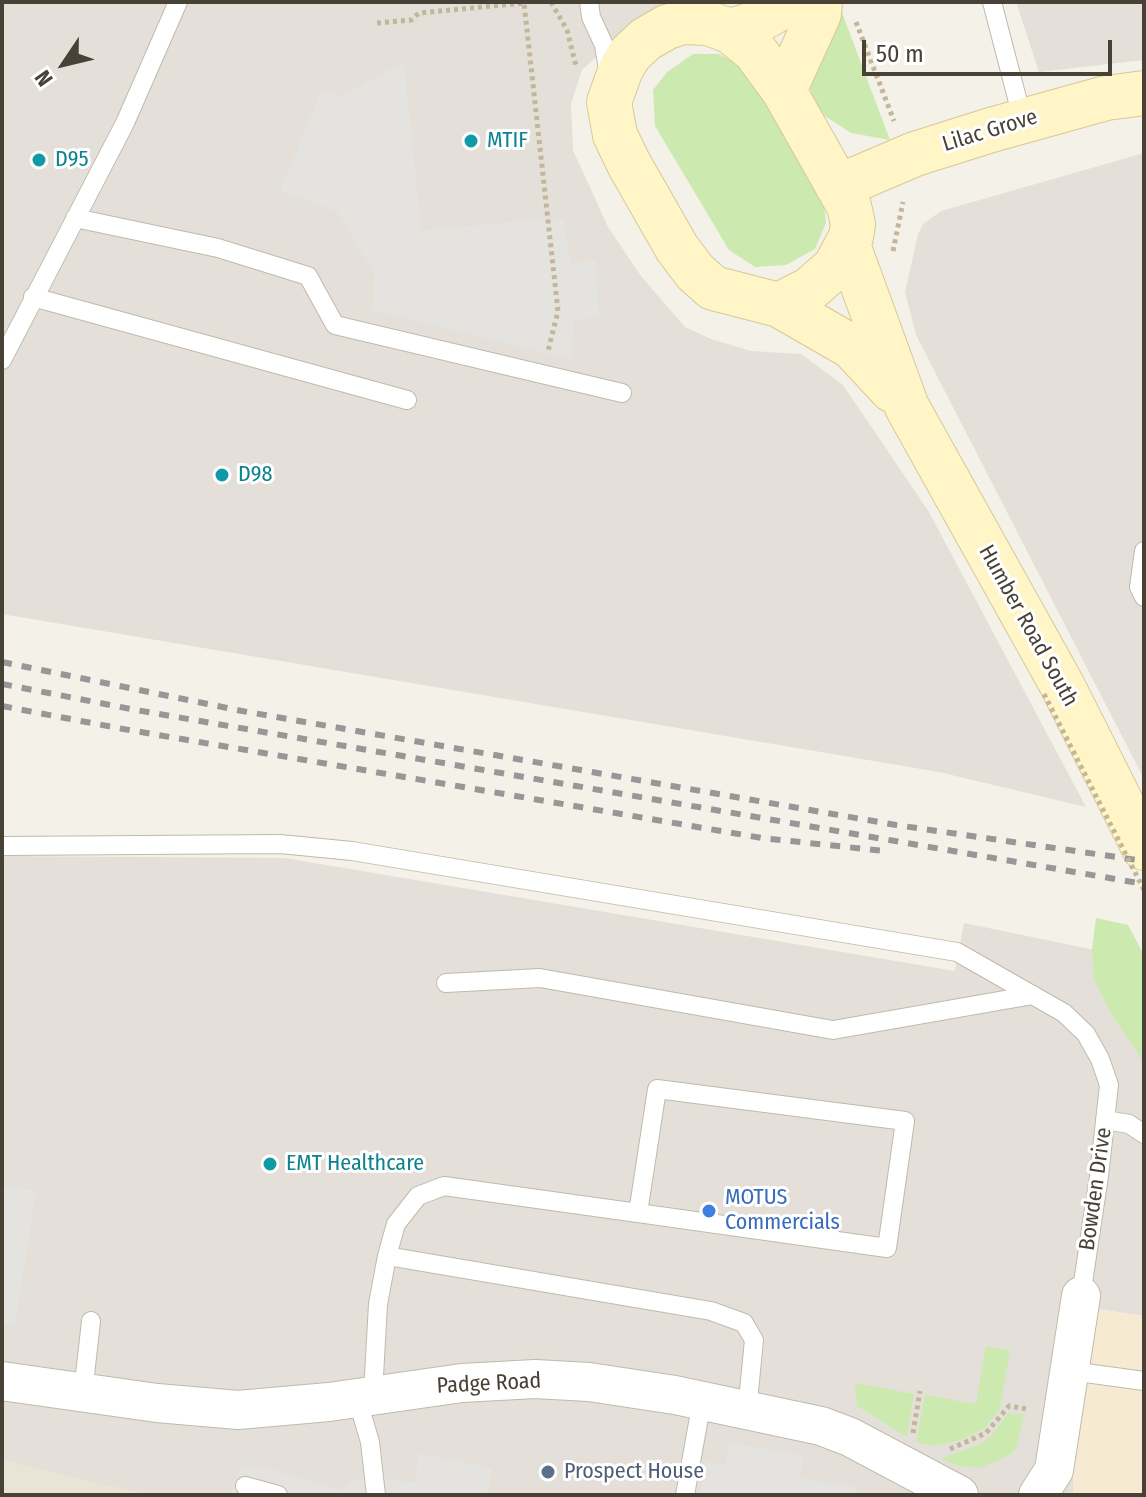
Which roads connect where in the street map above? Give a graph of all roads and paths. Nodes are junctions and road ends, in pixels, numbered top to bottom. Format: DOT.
graph roads {
  1 [pos="178,2"];
  2 [pos="447,2"];
  3 [pos="551,2"];
  4 [pos="575,2"];
  5 [pos="791,2"];
  6 [pos="992,2"];
  7 [pos="590,9"];
  8 [pos="837,9"];
  9 [pos="449,10"];
  10 [pos="705,20"];
  11 [pos="377,23"];
  12 [pos="576,66"];
  13 [pos="784,91"];
  14 [pos="1144,93"];
  15 [pos="609,102"];
  16 [pos="1023,121"];
  17 [pos="896,127"];
  18 [pos="840,186"];
  19 [pos="75,218"];
  20 [pos="848,245"];
  21 [pos="33,297"];
  22 [pos="779,305"];
  23 [pos="2,360"];
  24 [pos="542,374"];
  25 [pos="622,393"];
  26 [pos="407,400"];
  27 [pos="907,407"];
  28 [pos="1144,551"];
  29 [pos="1144,597"];
  30 [pos="1053,690"];
  31 [pos="2,846"];
  32 [pos="1144,848"];
  33 [pos="1144,890"];
  34 [pos="446,983"];
  35 [pos="1033,995"];
  36 [pos="1105,1120"];
  37 [pos="1144,1134"];
  38 [pos="638,1213"];
  39 [pos="387,1256"];
  40 [pos="1081,1296"];
  41 [pos="91,1321"];
  42 [pos="1071,1371"];
  43 [pos="2,1381"];
  44 [pos="1144,1381"];
  45 [pos="83,1393"];
  46 [pos="365,1396"];
  47 [pos="702,1401"];
  48 [pos="747,1411"];
  49 [pos="1063,1416"];
  50 [pos="922,1476"];
  51 [pos="245,1486"];
  52 [pos="278,1495"];
  53 [pos="376,1495"];
  54 [pos="685,1495"];
  55 [pos="959,1495"];
  56 [pos="1038,1495"];
  1 -- 19 [label="lane"];
  2 -- 9 [label="path"];
  3 -- 12 [label="path"];
  4 -- 7 [label="lane"];
  5 -- 10 [label="street"];
  6 -- 16 [label="lane"];
  7 -- 15 [label="lane"];
  8 -- 13 [label="street"];
  8 -- 17 [label="path"];
  9 -- 11 [label="path"];
  9 -- 24 [label="path"];
  10 -- 13 [label="street"];
  10 -- 15 [label="street"];
  13 -- 18 [label="street"];
  14 -- 16 [label="street, Lilac Grove"];
  15 -- 22 [label="street"];
  16 -- 18 [label="street, Lilac Grove"];
  18 -- 20 [label="street"];
  19 -- 21 [label="lane"];
  19 -- 24 [label="lane"];
  20 -- 22 [label="street"];
  20 -- 27 [label="street, Humber Road South"];
  21 -- 23 [label="lane"];
  21 -- 26 [label="lane"];
  22 -- 27 [label="street, Humber Road South"];
  24 -- 25 [label="lane"];
  27 -- 30 [label="street, Humber Road South"];
  28 -- 29 [label="lane"];
  30 -- 32 [label="street, Humber Road South"];
  30 -- 33 [label="path, bridge"];
  31 -- 35 [label="lane, Bowden Drive"];
  34 -- 35 [label="lane"];
  35 -- 36 [label="lane, Bowden Drive"];
  36 -- 37 [label="lane"];
  36 -- 40 [label="lane, Bowden Drive"];
  38 -- 38 [label="lane"];
  38 -- 39 [label="lane"];
  39 -- 46 [label="lane"];
  39 -- 48 [label="lane"];
  40 -- 42 [label="street, Bowden Drive"];
  41 -- 45 [label="lane"];
  42 -- 44 [label="lane"];
  42 -- 49 [label="street, Bowden Drive"];
  43 -- 45 [label="street, Padge Road"];
  45 -- 46 [label="street, Padge Road"];
  46 -- 47 [label="street, Padge Road"];
  46 -- 53 [label="lane"];
  47 -- 48 [label="street, Padge Road"];
  47 -- 54 [label="lane"];
  48 -- 50 [label="street, Padge Road"];
  49 -- 50 [label="path"];
  49 -- 56 [label="street, Bowden Drive"];
  50 -- 55 [label="street, Padge Road"];
  51 -- 52 [label="lane"];
}
